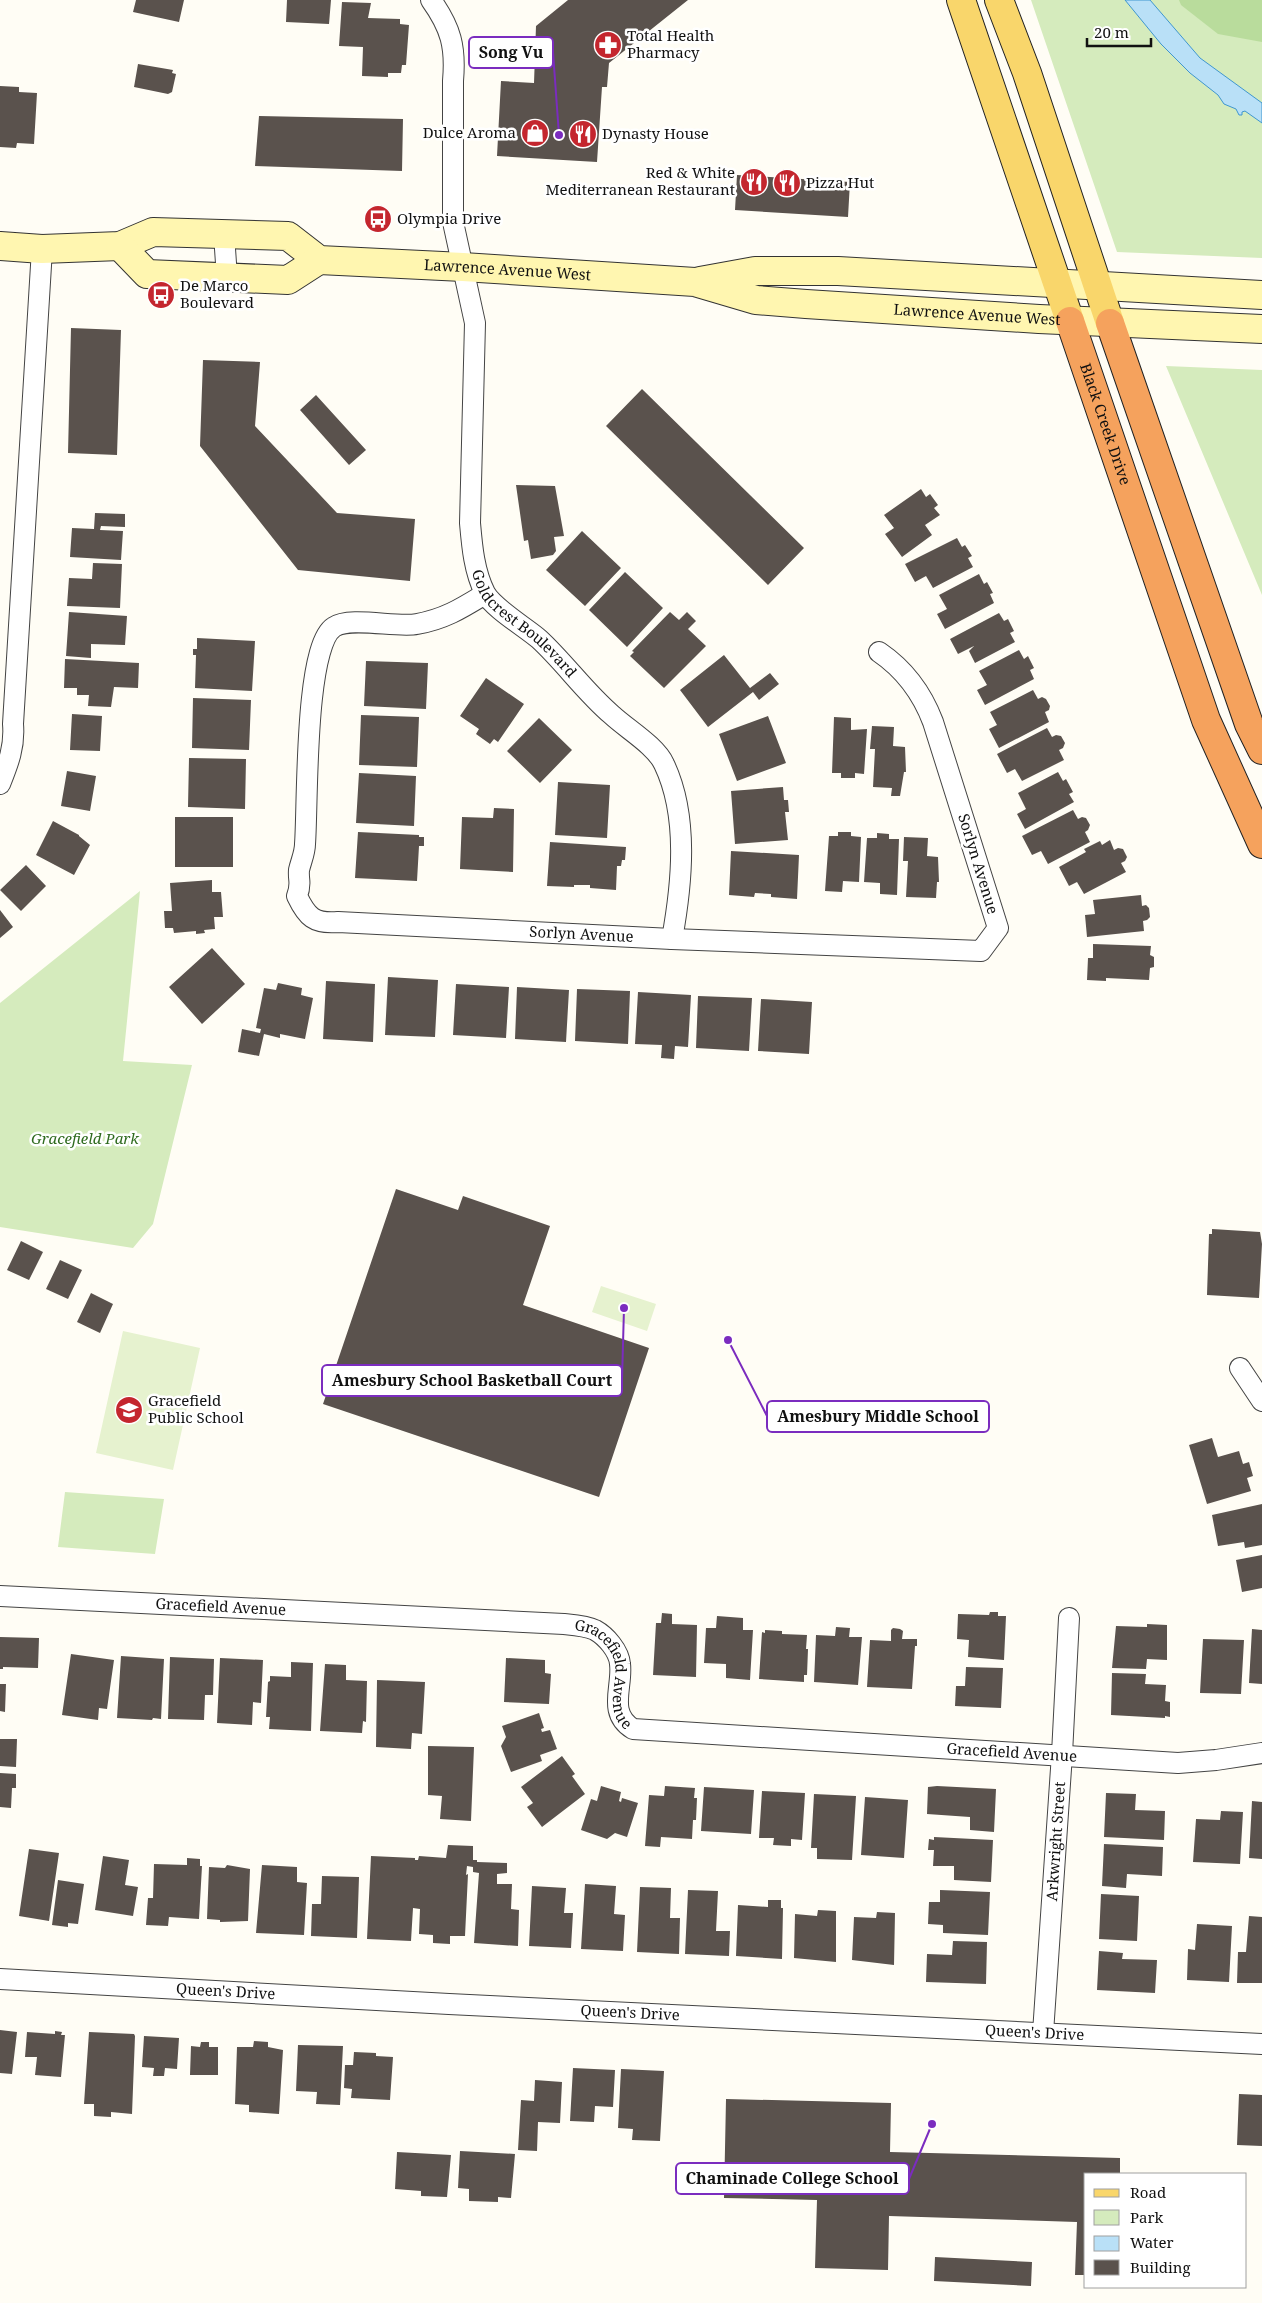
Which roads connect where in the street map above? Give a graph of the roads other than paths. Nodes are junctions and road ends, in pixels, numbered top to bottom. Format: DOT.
graph roads {
  1 [pos="431,0"];
  2 [pos="961,0"];
  3 [pos="999,0"];
  4 [pos="224,234"];
  5 [pos="0,246"];
  6 [pos="120,246"];
  7 [pos="42,248"];
  8 [pos="319,260"];
  9 [pos="463,266"];
  10 [pos="227,278"];
  11 [pos="695,282"];
  12 [pos="1056,283"];
  13 [pos="1097,285"];
  14 [pos="1262,294"];
  15 [pos="1070,321"];
  16 [pos="1110,323"];
  17 [pos="1262,329"];
  18 [pos="485,594"];
  19 [pos="879,652"];
  20 [pos="8,660"];
  21 [pos="1262,750"];
  22 [pos="0,784"];
  23 [pos="1262,844"];
  24 [pos="672,939"];
  25 [pos="1240,1368"];
  26 [pos="1262,1402"];
  27 [pos="0,1596"];
  28 [pos="1069,1618"];
  29 [pos="1262,1753"];
  30 [pos="1062,1754"];
  31 [pos="0,1979"];
  32 [pos="1043,2033"];
  33 [pos="1262,2044"];
  1 -- 9 [label="street"];
  2 -- 12 [label="main road, Black Creek Drive"];
  3 -- 13 [label="main road"];
  4 -- 6 [label="main road"];
  4 -- 8 [label="main road"];
  4 -- 10 [label="street"];
  5 -- 7 [label="main road"];
  6 -- 7 [label="main road"];
  6 -- 10 [label="main road"];
  7 -- 20 [label="street"];
  8 -- 9 [label="main road, Lawrence Avenue West"];
  8 -- 10 [label="main road"];
  9 -- 11 [label="main road, Lawrence Avenue West"];
  9 -- 18 [label="street, Goldcrest Boulevard"];
  11 -- 12 [label="main road, Lawrence Avenue West"];
  11 -- 15 [label="main road, Lawrence Avenue West"];
  12 -- 13 [label="main road, Lawrence Avenue West"];
  12 -- 15 [label="main road, Black Creek Drive"];
  13 -- 14 [label="main road, Lawrence Avenue West"];
  13 -- 16 [label="main road"];
  15 -- 16 [label="main road, Lawrence Avenue West"];
  15 -- 23 [label="highway, Black Creek Drive"];
  16 -- 17 [label="main road, Lawrence Avenue West"];
  16 -- 21 [label="highway"];
  18 -- 24 [label="street, Goldcrest Boulevard"];
  18 -- 24 [label="street, Sorlyn Avenue"];
  19 -- 24 [label="street, Sorlyn Avenue"];
  20 -- 22 [label="street"];
  25 -- 26 [label="street"];
  27 -- 30 [label="street, Gracefield Avenue"];
  28 -- 30 [label="street, Arkwright Street"];
  29 -- 30 [label="street, Gracefield Avenue"];
  30 -- 32 [label="street, Arkwright Street"];
  31 -- 32 [label="street, Queen's Drive"];
  32 -- 33 [label="street, Queen's Drive"];
}
